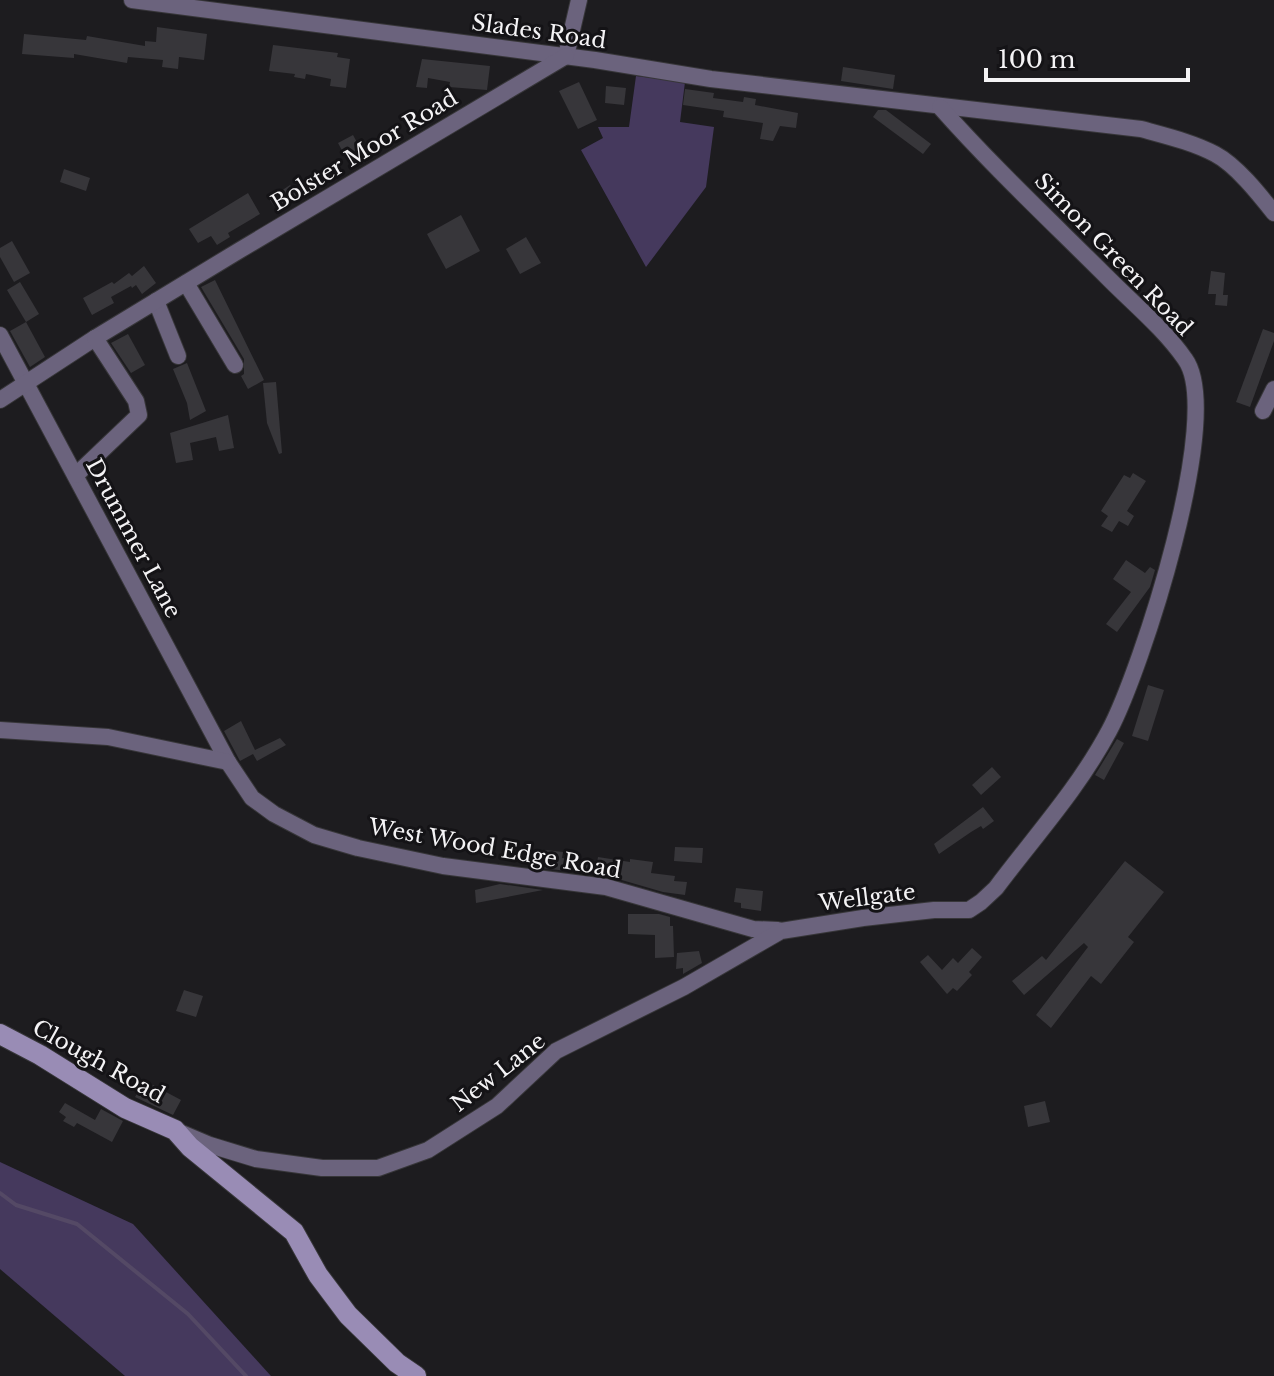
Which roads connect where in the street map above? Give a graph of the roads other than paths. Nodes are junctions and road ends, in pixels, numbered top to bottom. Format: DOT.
graph roads {
  1 [pos="132,0"];
  2 [pos="579,0"];
  3 [pos="566,56"];
  4 [pos="940,107"];
  5 [pos="1274,213"];
  6 [pos="186,283"];
  7 [pos="156,301"];
  8 [pos="0,335"];
  9 [pos="95,338"];
  10 [pos="178,356"];
  11 [pos="235,365"];
  12 [pos="26,383"];
  13 [pos="1274,389"];
  14 [pos="0,400"];
  15 [pos="1263,411"];
  16 [pos="76,475"];
  17 [pos="0,730"];
  18 [pos="228,762"];
  19 [pos="996,888"];
  20 [pos="781,931"];
  21 [pos="742,951"];
  22 [pos="0,1034"];
  23 [pos="175,1130"];
  24 [pos="416,1376"];
  1 -- 3 [label="street, Slades Road"];
  2 -- 3 [label="street"];
  3 -- 4 [label="street, Slades Road"];
  3 -- 6 [label="street, Bolster Moor Road"];
  4 -- 5 [label="street, Slades Road"];
  4 -- 19 [label="street, Simon Green Road"];
  6 -- 7 [label="street, Bolster Moor Road"];
  6 -- 11 [label="street"];
  7 -- 9 [label="street, Bolster Moor Road"];
  7 -- 10 [label="street"];
  8 -- 12 [label="street, Drummer Lane"];
  9 -- 12 [label="street, Bolster Moor Road"];
  9 -- 16 [label="street"];
  12 -- 14 [label="street, Bolster Moor Road"];
  12 -- 16 [label="street, Drummer Lane"];
  13 -- 15 [label="street"];
  16 -- 18 [label="street, Drummer Lane"];
  17 -- 18 [label="street"];
  18 -- 20 [label="street, West Wood Edge Road"];
  19 -- 20 [label="street, Wellgate"];
  20 -- 21 [label="street, Wellgate"];
  21 -- 23 [label="street, New Lane"];
  22 -- 23 [label="street, Clough Road"];
  23 -- 24 [label="street"];
}
